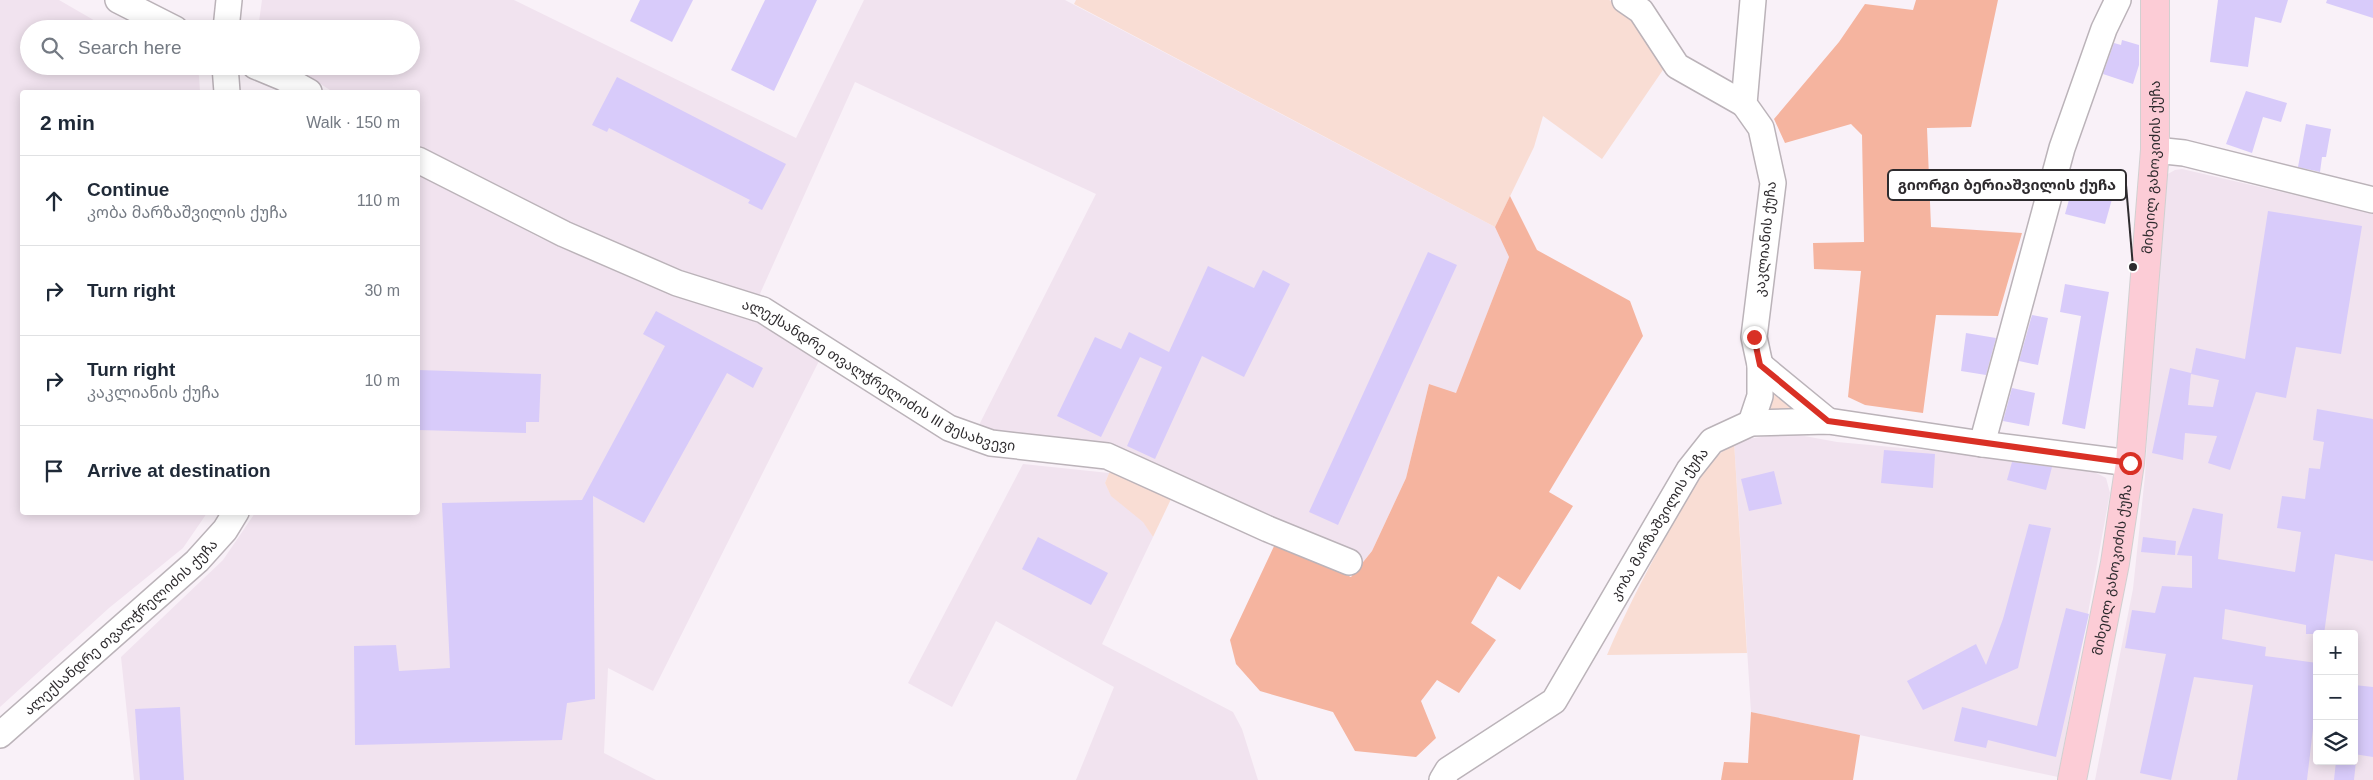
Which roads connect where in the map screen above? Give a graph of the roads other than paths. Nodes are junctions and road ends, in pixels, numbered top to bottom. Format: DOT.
graph roads {
  1 [pos="118,0"];
  2 [pos="229,0"];
  3 [pos="1625,0"];
  4 [pos="1754,0"];
  5 [pos="2118,0"];
  6 [pos="2156,0"];
  7 [pos="157,20"];
  8 [pos="227,20"];
  9 [pos="226,75"];
  10 [pos="277,75"];
  11 [pos="227,90"];
  12 [pos="305,90"];
  13 [pos="1744,104"];
  14 [pos="2155,150"];
  15 [pos="420,161"];
  16 [pos="2373,200"];
  17 [pos="1760,365"];
  18 [pos="1828,421"];
  19 [pos="1751,423"];
  20 [pos="1982,444"];
  21 [pos="2130,463"];
  22 [pos="234,515"];
  23 [pos="1349,562"];
  24 [pos="0,735"];
  25 [pos="1442,780"];
  26 [pos="2072,780"];
  1 -- 7 [label="street"];
  2 -- 8 [label="street"];
  3 -- 13 [label="street"];
  4 -- 13 [label="street"];
  5 -- 20 [label="street"];
  6 -- 14 [label="main road, მიხეილ გახოკიძის ქუჩა"];
  9 -- 11 [label="street"];
  10 -- 12 [label="street"];
  13 -- 17 [label="street, კაკლიანის ქუჩა"];
  14 -- 16 [label="street"];
  14 -- 21 [label="main road, მიხეილ გახოკიძის ქუჩა"];
  15 -- 23 [label="street, ალექსანდრე თვალჭრელიძის III შესახვევი"];
  17 -- 18 [label="street"];
  17 -- 19 [label="street, კაკლიანის ქუჩა"];
  18 -- 19 [label="street, კობა მარზაშვილის ქუჩა"];
  18 -- 20 [label="street, კობა მარზაშვილის ქუჩა"];
  19 -- 25 [label="street, კობა მარზაშვილის ქუჩა"];
  20 -- 21 [label="street, კობა მარზაშვილის ქუჩა"];
  21 -- 26 [label="main road, მიხეილ გახოკიძის ქუჩა"];
  22 -- 24 [label="street, ალექსანდრე თვალჭრელიძის ქუჩა"];
}
